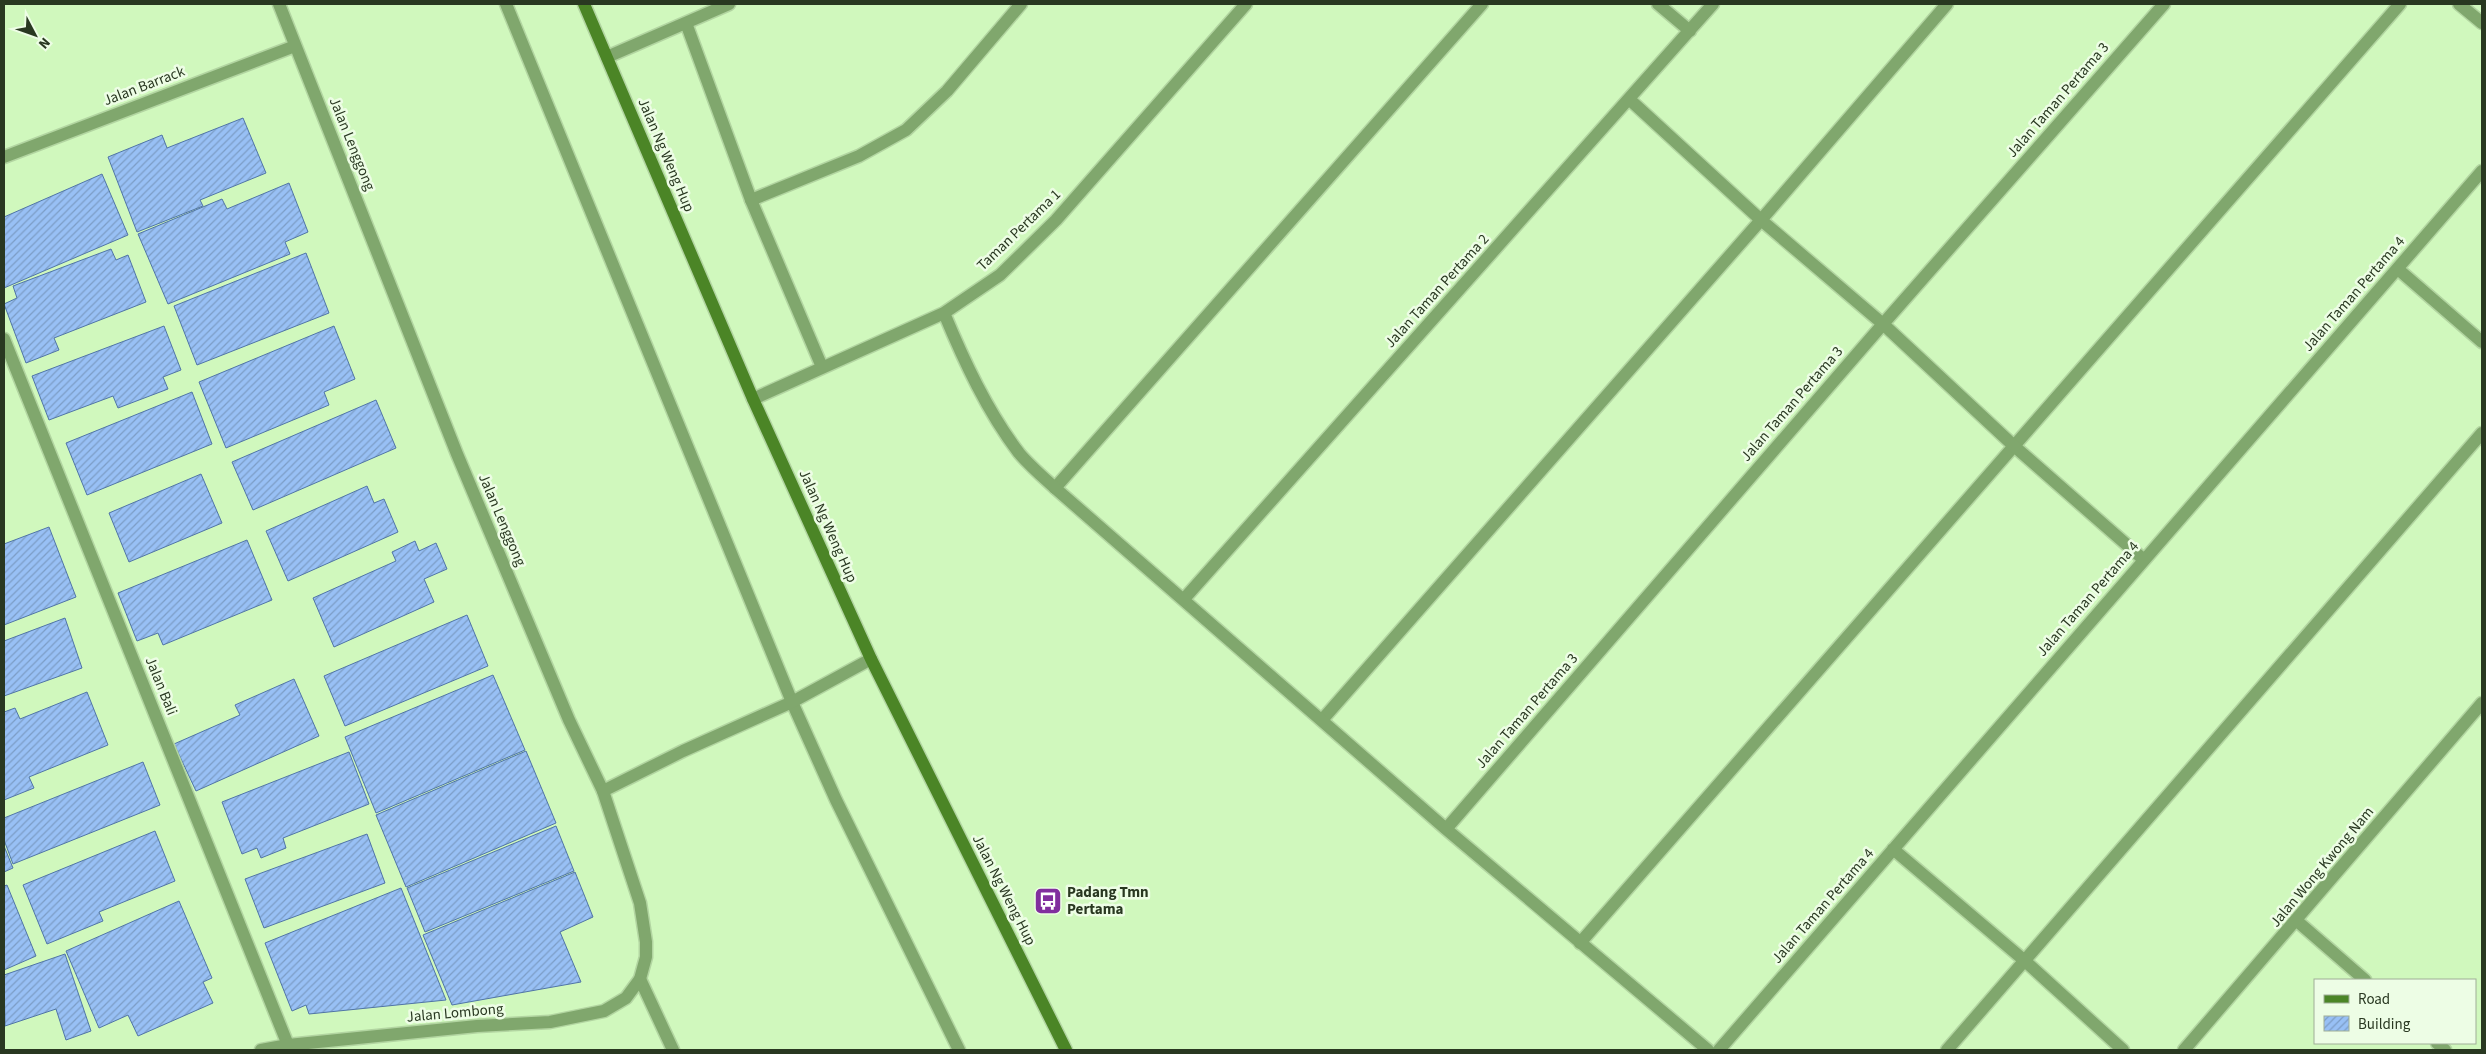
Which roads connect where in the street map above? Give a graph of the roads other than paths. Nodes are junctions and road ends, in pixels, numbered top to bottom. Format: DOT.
graph roads {
  1 [pos="279,4"];
  2 [pos="506,4"];
  3 [pos="584,4"];
  4 [pos="728,4"];
  5 [pos="1021,4"];
  6 [pos="1246,4"];
  7 [pos="1482,4"];
  8 [pos="1658,4"];
  9 [pos="1713,4"];
  10 [pos="1947,4"];
  11 [pos="2164,4"];
  12 [pos="2400,4"];
  13 [pos="2459,4"];
  14 [pos="686,23"];
  15 [pos="2482,23"];
  16 [pos="1690,31"];
  17 [pos="295,46"];
  18 [pos="607,57"];
  19 [pos="1629,99"];
  20 [pos="4,157"];
  21 [pos="2482,171"];
  22 [pos="751,200"];
  23 [pos="1761,220"];
  24 [pos="2398,270"];
  25 [pos="944,313"];
  26 [pos="1883,324"];
  27 [pos="4,339"];
  28 [pos="2482,342"];
  29 [pos="822,367"];
  30 [pos="752,399"];
  31 [pos="2482,434"];
  32 [pos="2014,446"];
  33 [pos="1055,488"];
  34 [pos="2144,559"];
  35 [pos="1184,599"];
  36 [pos="870,659"];
  37 [pos="792,702"];
  38 [pos="2482,703"];
  39 [pos="1322,720"];
  40 [pos="603,791"];
  41 [pos="1446,829"];
  42 [pos="1893,849"];
  43 [pos="2298,921"];
  44 [pos="1580,943"];
  45 [pos="2024,961"];
  46 [pos="640,979"];
  47 [pos="2364,979"];
  48 [pos="289,1048"];
  49 [pos="261,1050"];
  50 [pos="673,1050"];
  51 [pos="959,1050"];
  52 [pos="1066,1050"];
  53 [pos="1708,1050"];
  54 [pos="1719,1050"];
  55 [pos="1947,1050"];
  56 [pos="2123,1050"];
  57 [pos="2184,1050"];
  1 -- 17 [label="street, Jalan Lenggong"];
  2 -- 37 [label="street"];
  3 -- 18 [label="main road, Jalan Ng Weng Hup"];
  4 -- 14 [label="street"];
  5 -- 22 [label="street"];
  6 -- 25 [label="street, Taman Pertama 1"];
  7 -- 33 [label="street"];
  8 -- 16 [label="street"];
  9 -- 16 [label="street, Jalan Taman Pertama 2"];
  10 -- 23 [label="street"];
  11 -- 26 [label="street, Jalan Taman Pertama 3"];
  12 -- 32 [label="street"];
  13 -- 15 [label="street"];
  14 -- 18 [label="street"];
  14 -- 22 [label="street"];
  16 -- 19 [label="street, Jalan Taman Pertama 2"];
  17 -- 20 [label="street, Jalan Barrack"];
  17 -- 40 [label="street, Jalan Lenggong"];
  18 -- 30 [label="main road, Jalan Ng Weng Hup"];
  19 -- 23 [label="street"];
  19 -- 35 [label="street, Jalan Taman Pertama 2"];
  21 -- 24 [label="street, Jalan Taman Pertama 4"];
  22 -- 29 [label="street"];
  23 -- 26 [label="street"];
  23 -- 39 [label="street"];
  24 -- 28 [label="street"];
  24 -- 34 [label="street, Jalan Taman Pertama 4"];
  25 -- 29 [label="street, Taman Pertama 1"];
  25 -- 33 [label="street"];
  26 -- 32 [label="street"];
  26 -- 41 [label="street, Jalan Taman Pertama 3"];
  27 -- 48 [label="street, Jalan Bali"];
  29 -- 30 [label="street, Taman Pertama 1"];
  30 -- 36 [label="main road, Jalan Ng Weng Hup"];
  31 -- 45 [label="street"];
  32 -- 34 [label="street"];
  32 -- 44 [label="street"];
  33 -- 35 [label="street"];
  34 -- 42 [label="street, Jalan Taman Pertama 4"];
  35 -- 39 [label="street"];
  36 -- 37 [label="street"];
  36 -- 52 [label="main road, Jalan Ng Weng Hup"];
  37 -- 40 [label="street"];
  37 -- 51 [label="street"];
  38 -- 43 [label="street, Jalan Wong Kwong Nam"];
  39 -- 41 [label="street"];
  40 -- 46 [label="street, Jalan Lenggong"];
  41 -- 44 [label="street"];
  42 -- 45 [label="street"];
  42 -- 54 [label="street, Jalan Taman Pertama 4"];
  43 -- 47 [label="street"];
  43 -- 57 [label="street, Jalan Wong Kwong Nam"];
  44 -- 53 [label="street"];
  45 -- 55 [label="street"];
  45 -- 56 [label="street"];
  46 -- 48 [label="street, Jalan Lombong"];
  46 -- 50 [label="street"];
  48 -- 49 [label="street, Jalan Lombong"];
}
